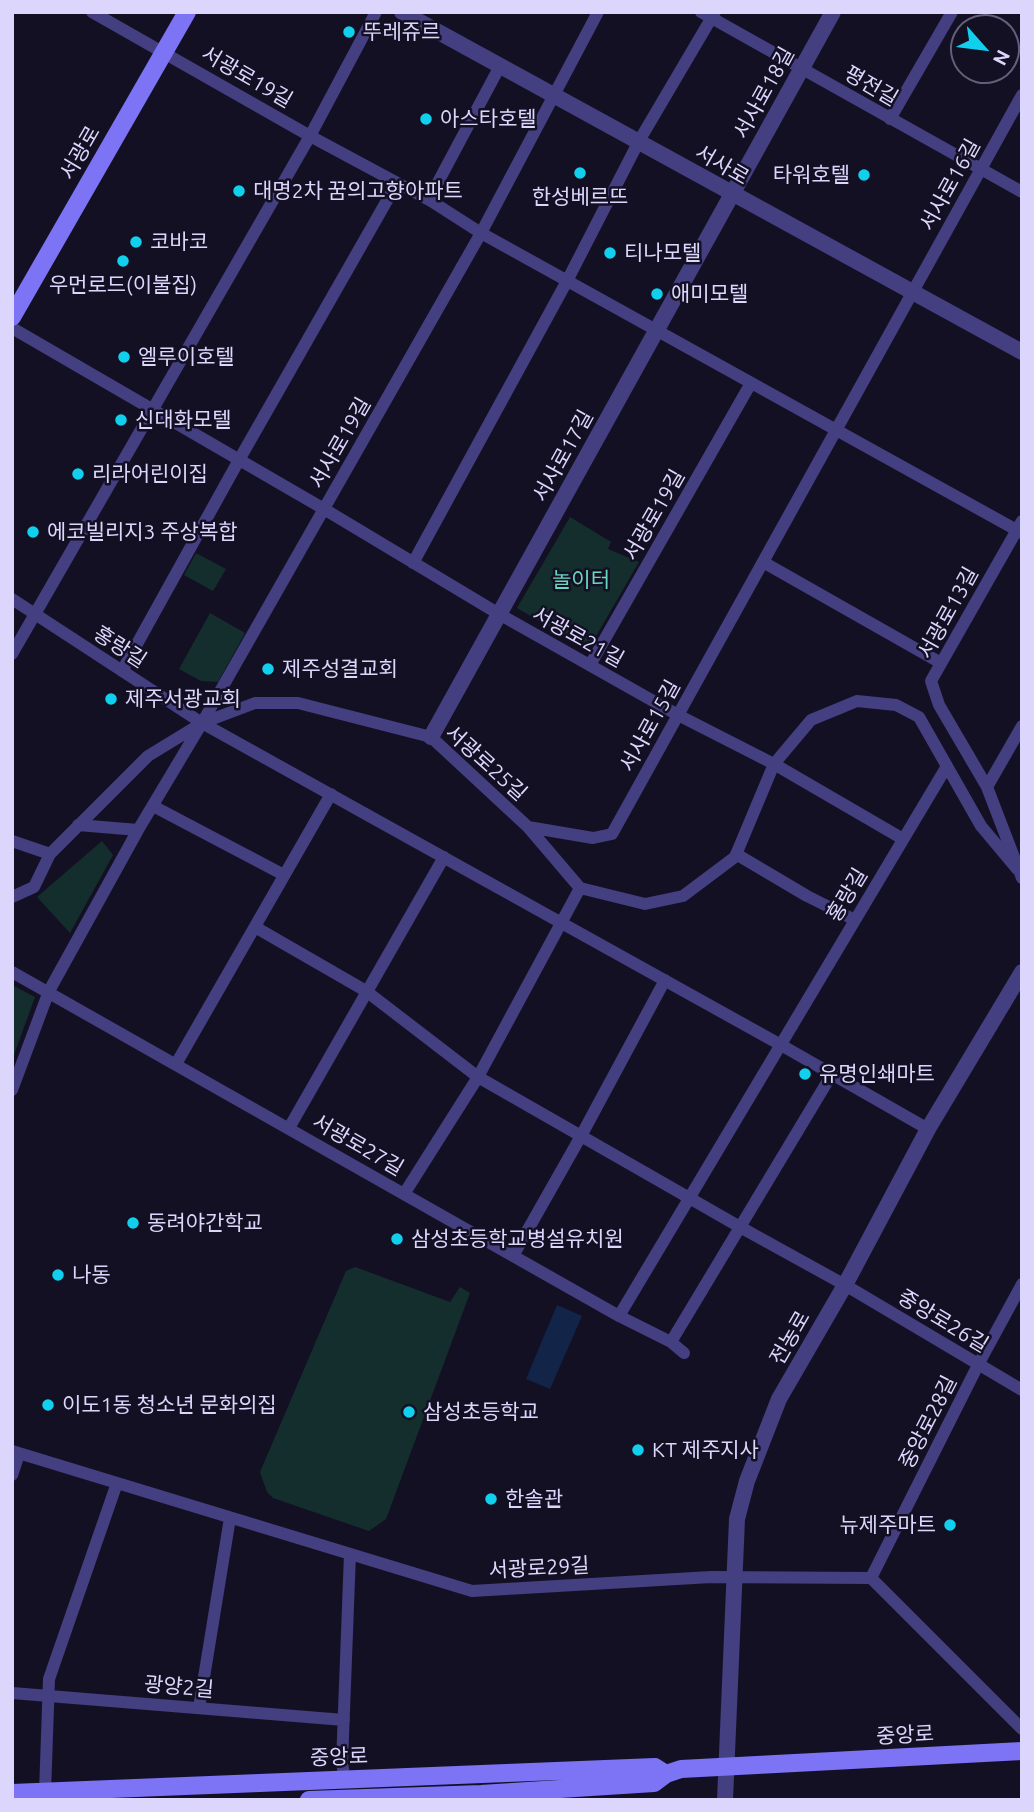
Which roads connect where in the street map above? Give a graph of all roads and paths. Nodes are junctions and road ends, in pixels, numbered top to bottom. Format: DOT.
graph roads {
  1 [pos="92,12"];
  2 [pos="187,12"];
  3 [pos="376,12"];
  4 [pos="402,12"];
  5 [pos="598,12"];
  6 [pos="833,12"];
  7 [pos="952,12"];
  8 [pos="709,14"];
  9 [pos="164,52"];
  10 [pos="500,66"];
  11 [pos="802,69"];
  12 [pos="553,95"];
  13 [pos="1022,95"];
  14 [pos="890,119"];
  15 [pos="310,136"];
  16 [pos="639,141"];
  17 [pos="979,170"];
  18 [pos="397,183"];
  19 [pos="1022,192"];
  20 [pos="732,195"];
  21 [pos="429,199"];
  22 [pos="481,233"];
  23 [pos="567,281"];
  24 [pos="912,293"];
  25 [pos="12,317"];
  26 [pos="12,328"];
  27 [pos="657,331"];
  28 [pos="1022,352"];
  29 [pos="751,383"];
  30 [pos="152,409"];
  31 [pos="836,430"];
  32 [pos="239,460"];
  33 [pos="324,509"];
  34 [pos="1020,528"];
  35 [pos="763,562"];
  36 [pos="413,563"];
  37 [pos="12,600"];
  38 [pos="34,614"];
  39 [pos="499,614"];
  40 [pos="12,654"];
  41 [pos="941,663"];
  42 [pos="590,665"];
  43 [pos="122,671"];
  44 [pos="939,705"];
  45 [pos="678,715"];
  46 [pos="919,717"];
  47 [pos="202,723"];
  48 [pos="1022,726"];
  49 [pos="431,737"];
  50 [pos="774,764"];
  51 [pos="947,766"];
  52 [pos="987,788"];
  53 [pos="331,794"];
  54 [pos="153,806"];
  55 [pos="78,825"];
  56 [pos="528,827"];
  57 [pos="138,830"];
  58 [pos="903,839"];
  59 [pos="12,841"];
  60 [pos="736,853"];
  61 [pos="50,854"];
  62 [pos="444,857"];
  63 [pos="1019,873"];
  64 [pos="284,875"];
  65 [pos="580,888"];
  66 [pos="12,897"];
  67 [pos="855,920"];
  68 [pos="562,922"];
  69 [pos="255,927"];
  70 [pos="12,972"];
  71 [pos="1022,972"];
  72 [pos="665,980"];
  73 [pos="49,991"];
  74 [pos="366,991"];
  75 [pos="781,1045"];
  76 [pos="176,1064"];
  77 [pos="832,1074"];
  78 [pos="478,1077"];
  79 [pos="12,1090"];
  80 [pos="289,1128"];
  81 [pos="928,1129"];
  82 [pos="581,1136"];
  83 [pos="404,1194"];
  84 [pos="690,1199"];
  85 [pos="740,1227"];
  86 [pos="513,1256"];
  87 [pos="1022,1284"];
  88 [pos="845,1285"];
  89 [pos="619,1316"];
  90 [pos="671,1342"];
  91 [pos="684,1353"];
  92 [pos="978,1365"];
  93 [pos="1022,1390"];
  94 [pos="16,1453"];
  95 [pos="12,1475"];
  96 [pos="117,1483"];
  97 [pos="230,1518"];
  98 [pos="350,1554"];
  99 [pos="871,1578"];
  100 [pos="734,1579"];
  101 [pos="12,1693"];
  102 [pos="48,1696"];
  103 [pos="198,1708"];
  104 [pos="344,1720"];
  105 [pos="1022,1729"];
  106 [pos="1022,1751"];
  107 [pos="728,1767"];
  108 [pos="666,1774"];
  109 [pos="345,1780"];
  110 [pos="45,1792"];
  111 [pos="12,1793"];
  112 [pos="481,1797"];
  113 [pos="309,1800"];
  114 [pos="725,1800"];
  1 -- 9 [label="street, 서광로19길"];
  2 -- 9 [label="main road, 서광로"];
  3 -- 15 [label="street"];
  4 -- 10 [label="street, 서사로"];
  5 -- 12 [label="street, 서사로19길"];
  6 -- 11 [label="street, 서사로18길"];
  7 -- 14 [label="street"];
  8 -- 11 [label="street, 평전길"];
  8 -- 16 [label="street"];
  9 -- 15 [label="street, 서광로19길"];
  9 -- 25 [label="main road, 서광로"];
  10 -- 12 [label="street, 서사로"];
  10 -- 21 [label="street"];
  11 -- 14 [label="street, 평전길"];
  11 -- 20 [label="street, 서사로18길"];
  12 -- 16 [label="street, 서사로"];
  12 -- 22 [label="street, 서사로19길"];
  13 -- 17 [label="street, 서사로16길"];
  14 -- 17 [label="street, 평전길"];
  15 -- 18 [label="street, 서광로19길"];
  15 -- 30 [label="street"];
  16 -- 20 [label="street, 서사로"];
  16 -- 23 [label="street"];
  17 -- 19 [label="street, 평전길"];
  17 -- 24 [label="street, 서사로16길"];
  18 -- 21 [label="street, 서광로19길"];
  18 -- 32 [label="street"];
  20 -- 24 [label="street, 서사로"];
  20 -- 27 [label="street, 서사로17길"];
  21 -- 22 [label="street, 서광로19길"];
  22 -- 23 [label="street, 서광로19길"];
  22 -- 33 [label="street, 서사로19길"];
  23 -- 27 [label="street, 서광로19길"];
  23 -- 36 [label="street"];
  24 -- 28 [label="street, 서사로"];
  24 -- 31 [label="street, 서사로15길"];
  26 -- 30 [label="street, 서광로21길"];
  27 -- 29 [label="street, 서광로19길"];
  27 -- 39 [label="street, 서사로17길"];
  29 -- 31 [label="street, 서광로19길"];
  29 -- 42 [label="street, 서광로19길"];
  30 -- 32 [label="street, 서광로21길"];
  30 -- 38 [label="street"];
  31 -- 34 [label="street, 서광로19길"];
  31 -- 35 [label="street, 서사로15길"];
  32 -- 33 [label="street, 서광로21길"];
  32 -- 43 [label="street"];
  33 -- 36 [label="street, 서광로21길"];
  33 -- 47 [label="street, 서사로19길"];
  34 -- 41 [label="street, 서광로13길"];
  35 -- 41 [label="street"];
  35 -- 45 [label="street, 서사로15길"];
  36 -- 39 [label="street, 서광로21길"];
  37 -- 38 [label="street, 홍랑길"];
  38 -- 40 [label="street"];
  38 -- 43 [label="street, 홍랑길"];
  39 -- 42 [label="street, 서광로21길"];
  39 -- 49 [label="street, 서사로17길"];
  41 -- 44 [label="street, 서광로13길"];
  42 -- 45 [label="street, 서광로21길"];
  43 -- 47 [label="street, 홍랑길"];
  44 -- 46 [label="street"];
  44 -- 52 [label="street, 서광로13길"];
  45 -- 50 [label="street, 서광로21길"];
  45 -- 56 [label="street, 서사로15길"];
  46 -- 50 [label="street"];
  46 -- 51 [label="street"];
  47 -- 49 [label="street, 서광로25길"];
  47 -- 53 [label="street, 홍랑길"];
  47 -- 54 [label="street, 서사로19길"];
  47 -- 55 [label="street, 서광로25길"];
  48 -- 52 [label="street"];
  49 -- 56 [label="street, 서광로25길"];
  50 -- 58 [label="street, 서광로21길"];
  50 -- 60 [label="street"];
  51 -- 58 [label="street, 홍랑길"];
  51 -- 63 [label="street"];
  52 -- 63 [label="street, 서광로13길"];
  53 -- 62 [label="street, 홍랑길"];
  53 -- 64 [label="street"];
  54 -- 57 [label="street, 서사로19길"];
  54 -- 64 [label="street"];
  55 -- 57 [label="street"];
  55 -- 61 [label="street, 서광로25길"];
  56 -- 65 [label="street, 서광로25길"];
  57 -- 73 [label="street, 서사로19길"];
  58 -- 67 [label="street, 홍랑길"];
  59 -- 61 [label="street"];
  60 -- 65 [label="street"];
  60 -- 67 [label="street"];
  61 -- 66 [label="street, 서광로25길"];
  62 -- 68 [label="street, 홍랑길"];
  62 -- 74 [label="street"];
  64 -- 69 [label="street"];
  65 -- 68 [label="street"];
  67 -- 75 [label="street, 홍랑길"];
  68 -- 72 [label="street, 홍랑길"];
  68 -- 78 [label="street"];
  69 -- 74 [label="street"];
  69 -- 76 [label="street"];
  70 -- 73 [label="street, 서광로27길"];
  71 -- 81 [label="street, 전농로"];
  72 -- 75 [label="street, 홍랑길"];
  72 -- 82 [label="street"];
  73 -- 76 [label="street, 서광로27길"];
  73 -- 79 [label="street, 서사로19길"];
  74 -- 78 [label="street"];
  74 -- 80 [label="street"];
  75 -- 77 [label="street, 홍랑길"];
  75 -- 84 [label="street"];
  76 -- 80 [label="street, 서광로27길"];
  77 -- 81 [label="street, 홍랑길"];
  77 -- 85 [label="street"];
  78 -- 82 [label="street"];
  78 -- 83 [label="street"];
  80 -- 83 [label="street, 서광로27길"];
  81 -- 88 [label="street, 전농로"];
  82 -- 84 [label="street"];
  82 -- 86 [label="street"];
  83 -- 86 [label="street, 서광로27길"];
  84 -- 85 [label="street"];
  84 -- 89 [label="street"];
  85 -- 88 [label="street"];
  85 -- 90 [label="street"];
  86 -- 89 [label="street, 서광로27길"];
  87 -- 92 [label="street, 중앙로28길"];
  88 -- 92 [label="street, 중앙로26길"];
  88 -- 100 [label="street, 전농로"];
  89 -- 90 [label="street, 서광로27길"];
  90 -- 91 [label="street, 서광로27길"];
  92 -- 93 [label="street, 중앙로26길"];
  92 -- 99 [label="street, 중앙로28길"];
  94 -- 95 [label="street, 서광로29길"];
  94 -- 96 [label="street, 서광로29길"];
  96 -- 97 [label="street, 서광로29길"];
  96 -- 102 [label="street"];
  97 -- 98 [label="street, 서광로29길"];
  97 -- 103 [label="street"];
  98 -- 100 [label="street, 서광로29길"];
  98 -- 104 [label="street"];
  99 -- 100 [label="street"];
  99 -- 105 [label="street"];
  100 -- 107 [label="street, 전농로"];
  101 -- 102 [label="street, 광양2길"];
  102 -- 103 [label="street, 광양2길"];
  102 -- 110 [label="street"];
  103 -- 104 [label="street, 광양2길"];
  104 -- 109 [label="street"];
  106 -- 107 [label="main road, 중앙로"];
  107 -- 108 [label="main road, 중앙로"];
  107 -- 114 [label="street, 전농로"];
  108 -- 109 [label="main road, 중앙로"];
  108 -- 112 [label="main road, 중앙로"];
  109 -- 110 [label="main road, 중앙로"];
  110 -- 111 [label="main road, 중앙로"];
  112 -- 113 [label="main road, 중앙로"];
}
